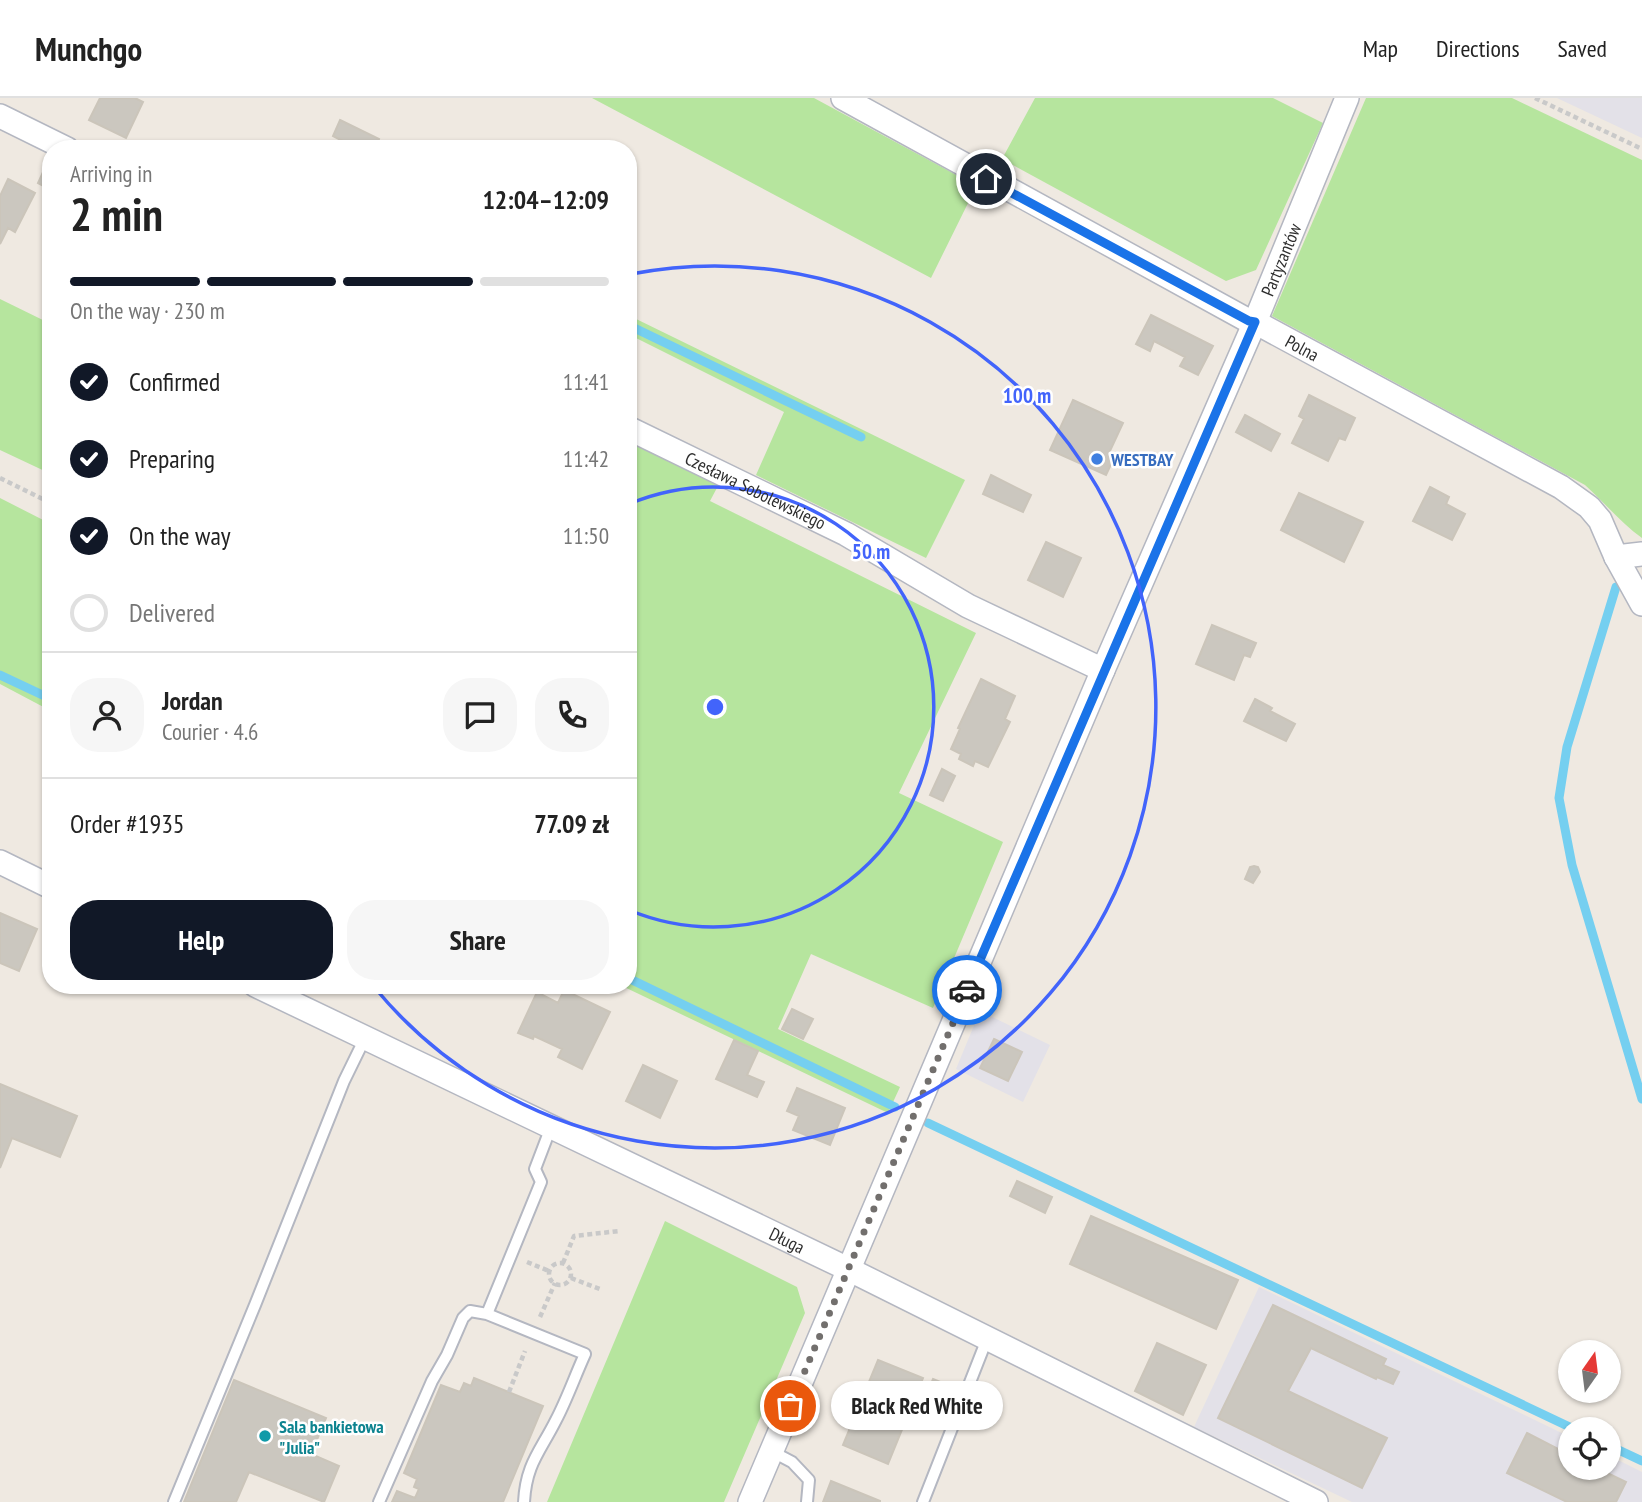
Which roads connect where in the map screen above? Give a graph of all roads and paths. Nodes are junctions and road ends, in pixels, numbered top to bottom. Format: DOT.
graph roads {
  1 [pos="843,98"];
  2 [pos="1347,98"];
  3 [pos="1535,98"];
  4 [pos="0,116"];
  5 [pos="49,140"];
  6 [pos="1642,149"];
  7 [pos="1255,322"];
  8 [pos="637,432"];
  9 [pos="0,478"];
  10 [pos="42,499"];
  11 [pos="1642,554"];
  12 [pos="1616,556"];
  13 [pos="1642,604"];
  14 [pos="1103,670"];
  15 [pos="0,862"];
  16 [pos="42,883"];
  17 [pos="274,994"];
  18 [pos="365,1038"];
  19 [pos="551,1127"];
  20 [pos="619,1231"];
  21 [pos="563,1263"];
  22 [pos="848,1269"];
  23 [pos="571,1278"];
  24 [pos="600,1289"];
  25 [pos="486,1314"];
  26 [pos="987,1339"];
  27 [pos="771,1451"];
  28 [pos="174,1502"];
  29 [pos="379,1502"];
  30 [pos="524,1502"];
  31 [pos="750,1502"];
  32 [pos="807,1502"];
  33 [pos="923,1502"];
  34 [pos="1316,1502"];
  1 -- 7 [label="street, Polna"];
  2 -- 7 [label="street, Partyzantów"];
  3 -- 6 [label="path"];
  4 -- 5 [label="street"];
  7 -- 12 [label="street, Polna"];
  7 -- 14 [label="street, Partyzantów"];
  8 -- 14 [label="street, Czesława Sobolewskiego"];
  9 -- 10 [label="path"];
  11 -- 12 [label="street"];
  12 -- 13 [label="street, Polna"];
  14 -- 22 [label="street, Partyzantów"];
  15 -- 16 [label="street"];
  17 -- 18 [label="street, Długa"];
  18 -- 19 [label="street, Długa"];
  18 -- 28 [label="lane"];
  19 -- 22 [label="street, Długa"];
  19 -- 25 [label="lane"];
  20 -- 21 [label="path"];
  21 -- 23 [label="path"];
  21 -- 23 [label="path"];
  22 -- 26 [label="street, Długa"];
  22 -- 27 [label="street, Partyzantów"];
  23 -- 24 [label="path"];
  25 -- 29 [label="lane"];
  25 -- 30 [label="lane"];
  26 -- 33 [label="lane"];
  26 -- 34 [label="street, Długa"];
  27 -- 31 [label="street, Partyzantów"];
  27 -- 32 [label="lane"];
}
